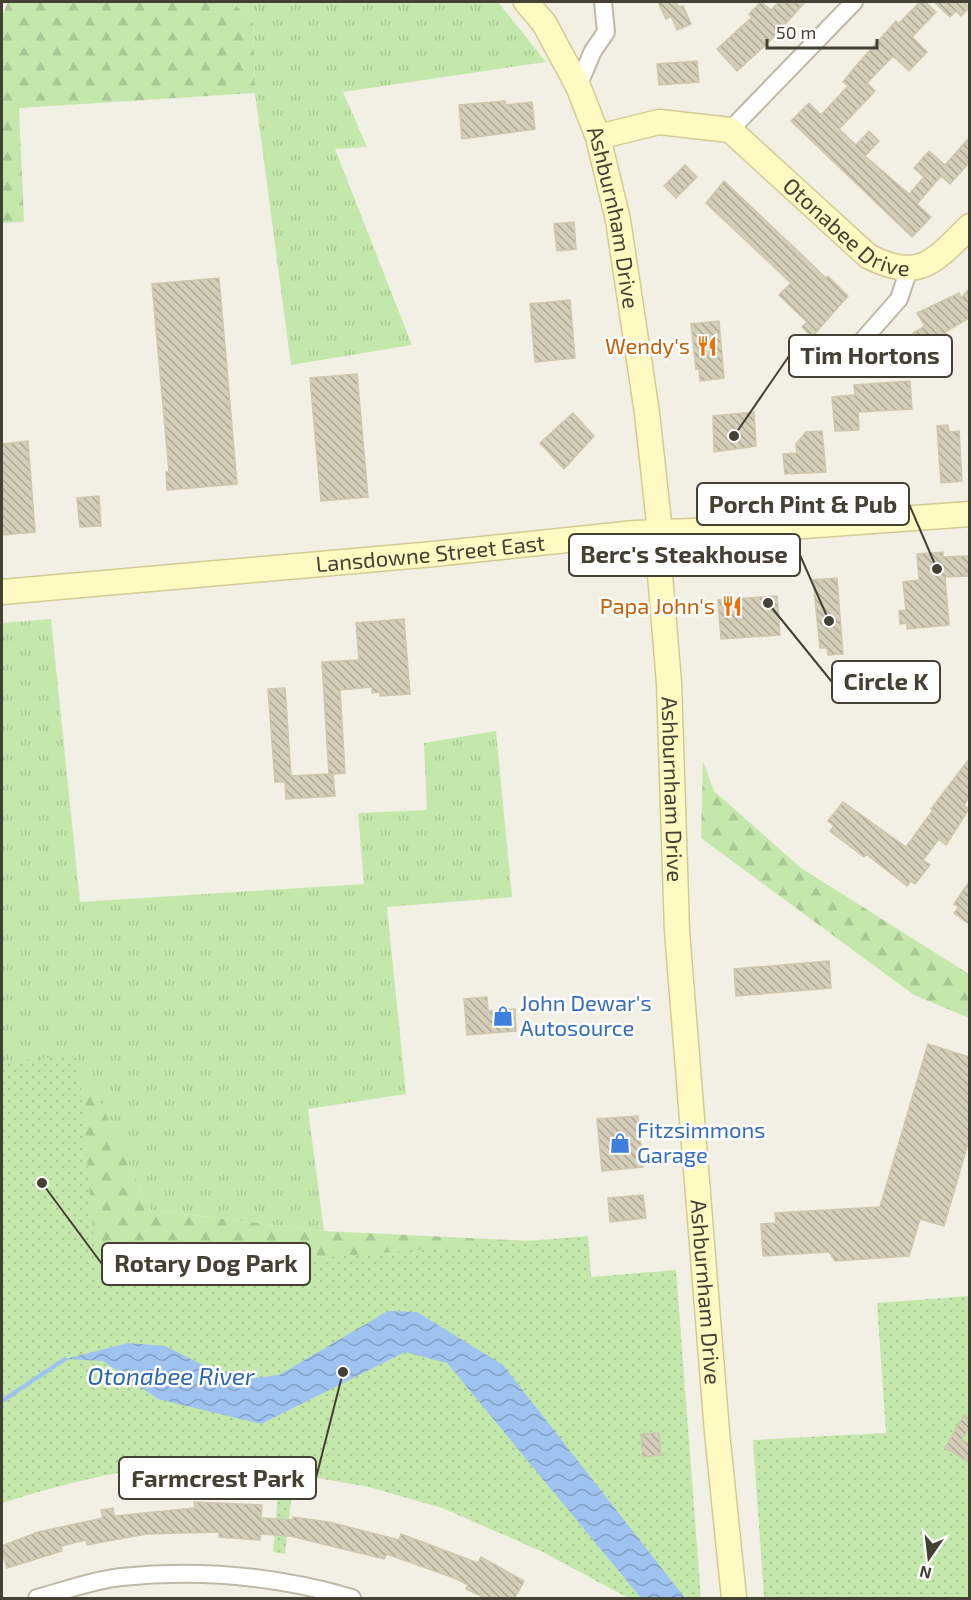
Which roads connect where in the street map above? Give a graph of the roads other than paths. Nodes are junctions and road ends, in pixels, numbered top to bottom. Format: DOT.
graph roads {
  1 [pos="526,2"];
  2 [pos="603,2"];
  3 [pos="854,2"];
  4 [pos="578,86"];
  5 [pos="730,130"];
  6 [pos="598,137"];
  7 [pos="969,226"];
  8 [pos="909,269"];
  9 [pos="840,366"];
  10 [pos="969,514"];
  11 [pos="660,532"];
  12 [pos="2,592"];
  13 [pos="37,1599"];
  14 [pos="352,1599"];
  15 [pos="734,1599"];
  1 -- 4 [label="main road, Ashburnham Drive"];
  2 -- 4 [label="street"];
  3 -- 5 [label="street"];
  4 -- 6 [label="main road, Ashburnham Drive"];
  5 -- 6 [label="main road"];
  5 -- 8 [label="main road, Otonabee Drive"];
  6 -- 11 [label="main road, Ashburnham Drive"];
  7 -- 8 [label="main road, Otonabee Drive"];
  8 -- 9 [label="street"];
  10 -- 11 [label="main road, Lansdowne Street East"];
  11 -- 12 [label="main road, Lansdowne Street East"];
  11 -- 15 [label="main road, Ashburnham Drive"];
  13 -- 14 [label="street"];
}
